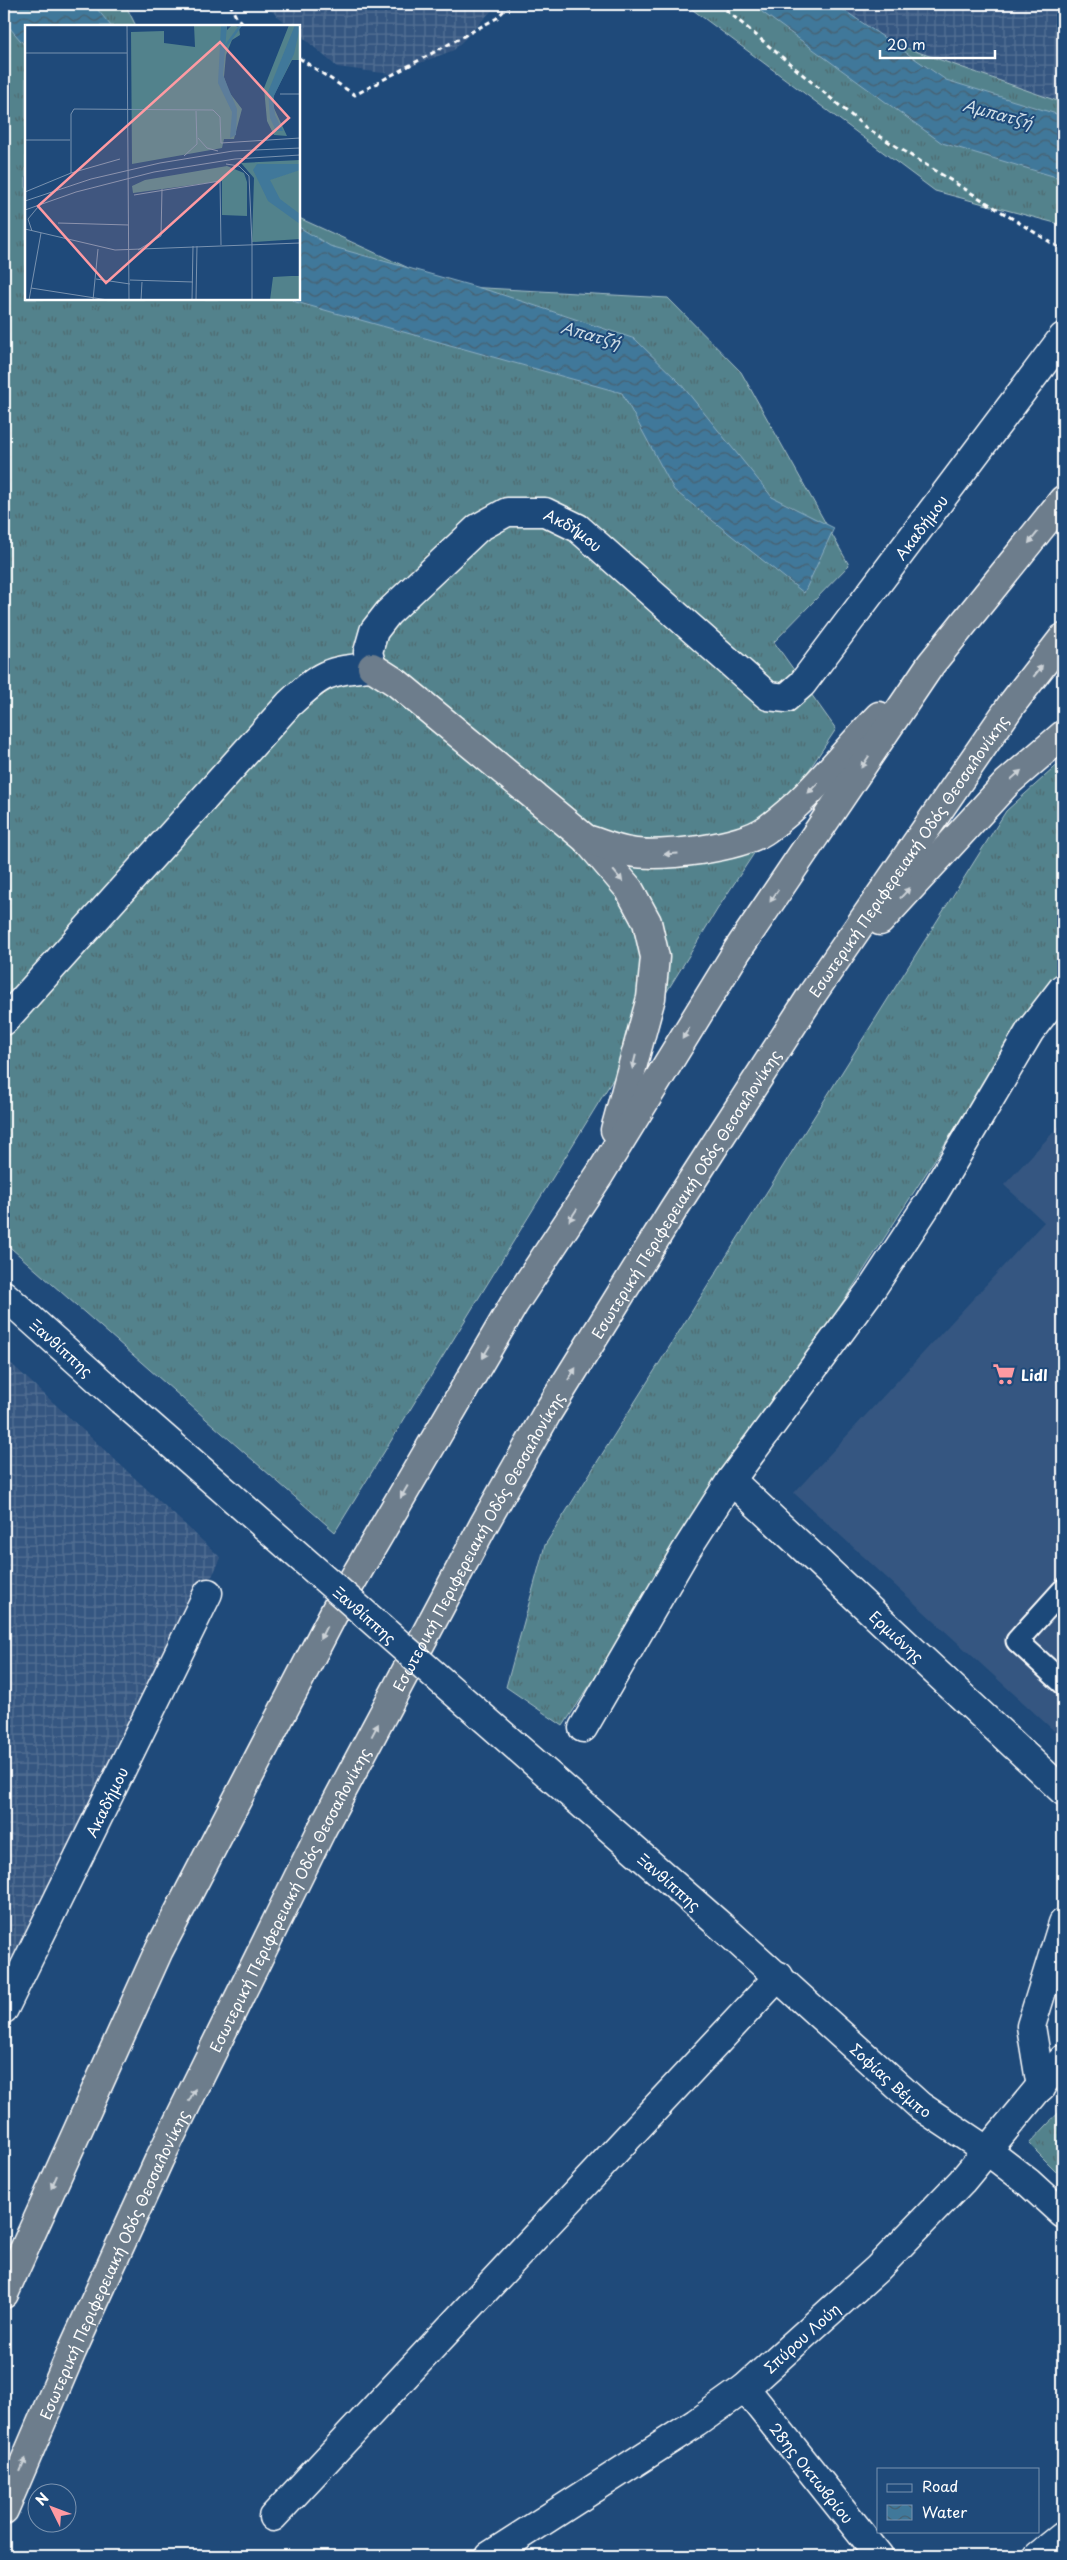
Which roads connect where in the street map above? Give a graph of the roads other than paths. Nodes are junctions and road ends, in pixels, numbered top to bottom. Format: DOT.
graph roads {
  1 [pos="1063,337"];
  2 [pos="1063,500"];
  3 [pos="1063,638"];
  4 [pos="931,664"];
  5 [pos="372,666"];
  6 [pos="768,696"];
  7 [pos="1063,735"];
  8 [pos="586,838"];
  9 [pos="1063,988"];
  10 [pos="812,993"];
  11 [pos="4,1021"];
  12 [pos="600,1174"];
  13 [pos="4,1295"];
  14 [pos="731,1480"];
  15 [pos="1063,1590"];
  16 [pos="208,1593"];
  17 [pos="1063,1683"];
  18 [pos="583,1728"];
  19 [pos="1063,1791"];
  20 [pos="1063,1923"];
  21 [pos="729,1932"];
  22 [pos="778,1976"];
  23 [pos="4,2009"];
  24 [pos="1063,2059"];
  25 [pos="1042,2087"];
  26 [pos="989,2152"];
  27 [pos="1063,2214"];
  28 [pos="4,2294"];
  29 [pos="745,2388"];
  30 [pos="4,2510"];
  31 [pos="273,2517"];
  32 [pos="1063,2536"];
  33 [pos="489,2556"];
  34 [pos="879,2556"];
  35 [pos="1038,2556"];
  1 -- 6 [label="street, Ακαδήμου"];
  2 -- 4 [label="highway, one-way"];
  10 -- 3 [label="highway, Εσωτερική Περιφερειακή Οδός Θεσσαλονίκης, one-way"];
  4 -- 8 [label="highway, one-way"];
  4 -- 12 [label="highway, one-way"];
  5 -- 6 [label="street, Ακδήμου"];
  5 -- 8 [label="highway"];
  5 -- 11 [label="street"];
  10 -- 7 [label="highway, one-way"];
  8 -- 12 [label="highway, one-way"];
  9 -- 14 [label="street"];
  30 -- 10 [label="highway, Εσωτερική Περιφερειακή Οδός Θεσσαλονίκης, one-way"];
  12 -- 28 [label="highway, one-way"];
  13 -- 21 [label="street, Ξανθίππης, bridge"];
  14 -- 18 [label="street"];
  14 -- 19 [label="street, Ερμιόνης"];
  15 -- 17 [label="lane"];
  16 -- 23 [label="street, Ακαδήμου"];
  20 -- 25 [label="street"];
  21 -- 22 [label="street, Σοφίας Βέμπο"];
  22 -- 26 [label="street, Σοφίας Βέμπο"];
  22 -- 31 [label="street"];
  24 -- 25 [label="street, Σπύρου Λούη"];
  25 -- 26 [label="street, Σπύρου Λούη"];
  26 -- 27 [label="street, Σοφίας Βέμπο"];
  26 -- 29 [label="street, Σπύρου Λούη"];
  29 -- 33 [label="street, Σπύρου Λούη"];
  29 -- 34 [label="street, 28ης Οκτωβρίου"];
  32 -- 35 [label="street"];
}
